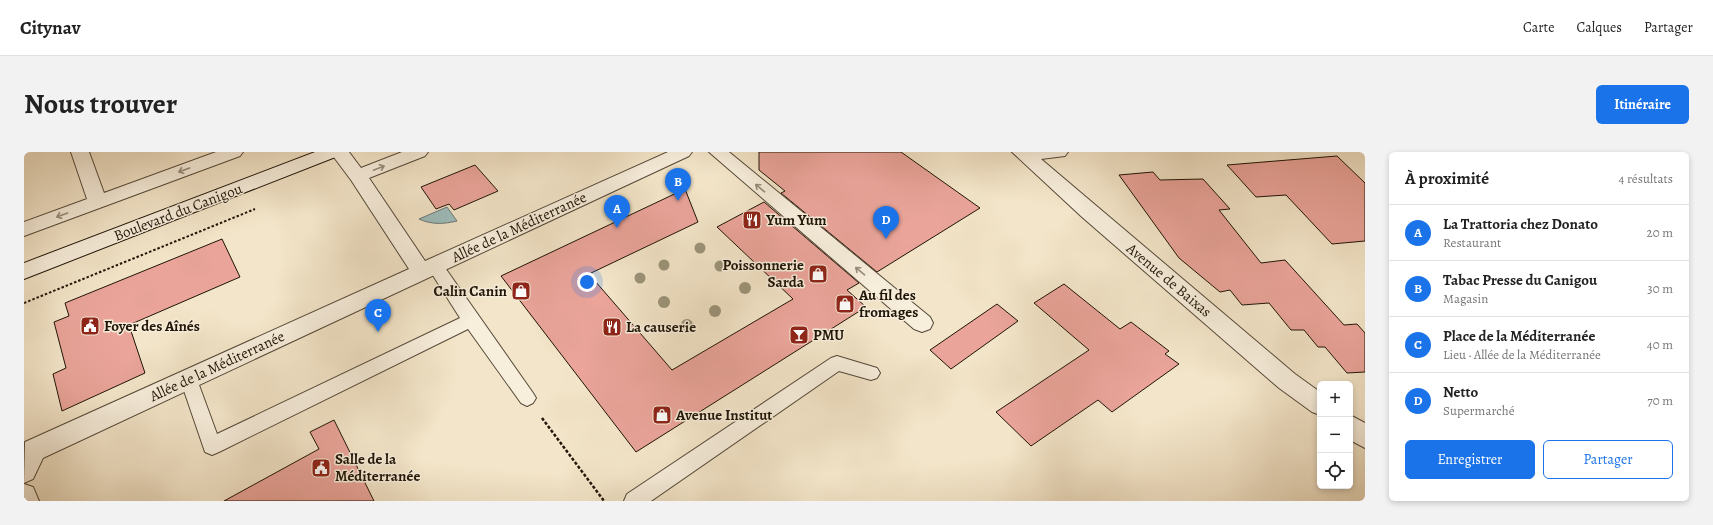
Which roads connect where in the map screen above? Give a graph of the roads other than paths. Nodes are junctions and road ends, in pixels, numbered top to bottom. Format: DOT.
graph roads {
  1 [pos="80,152"];
  2 [pos="234,152"];
  3 [pos="332,152"];
  4 [pos="340,152"];
  5 [pos="419,152"];
  6 [pos="683,152"];
  7 [pos="718,152"];
  8 [pos="1059,152"];
  9 [pos="1023,154"];
  10 [pos="358,176"];
  11 [pos="98,202"];
  12 [pos="24,229"];
  13 [pos="428,269"];
  14 [pos="24,271"];
  15 [pos="471,320"];
  16 [pos="922,323"];
  17 [pos="870,373"];
  18 [pos="189,379"];
  19 [pos="527,398"];
  20 [pos="1317,402"];
  21 [pos="1353,428"];
  22 [pos="1365,437"];
  23 [pos="24,471"];
  24 [pos="24,496"];
  25 [pos="26,501"];
  26 [pos="634,501"];
  1 -- 11 [label="street"];
  2 -- 11 [label="street, one-way"];
  3 -- 14 [label="street, Boulevard du Canigou"];
  4 -- 10 [label="street"];
  10 -- 5 [label="street, one-way"];
  6 -- 13 [label="street, Allée de la Méditerranée"];
  16 -- 7 [label="street, one-way"];
  8 -- 9 [label="street"];
  9 -- 20 [label="street, Avenue de Baixas"];
  10 -- 13 [label="street"];
  11 -- 12 [label="street, one-way"];
  13 -- 15 [label="lane"];
  13 -- 18 [label="street, Allée de la Méditerranée"];
  15 -- 18 [label="lane"];
  15 -- 19 [label="lane"];
  17 -- 26 [label="lane"];
  18 -- 23 [label="street, Allée de la Méditerranée"];
  21 -- 22 [label="street"];
  24 -- 25 [label="street"];
}
